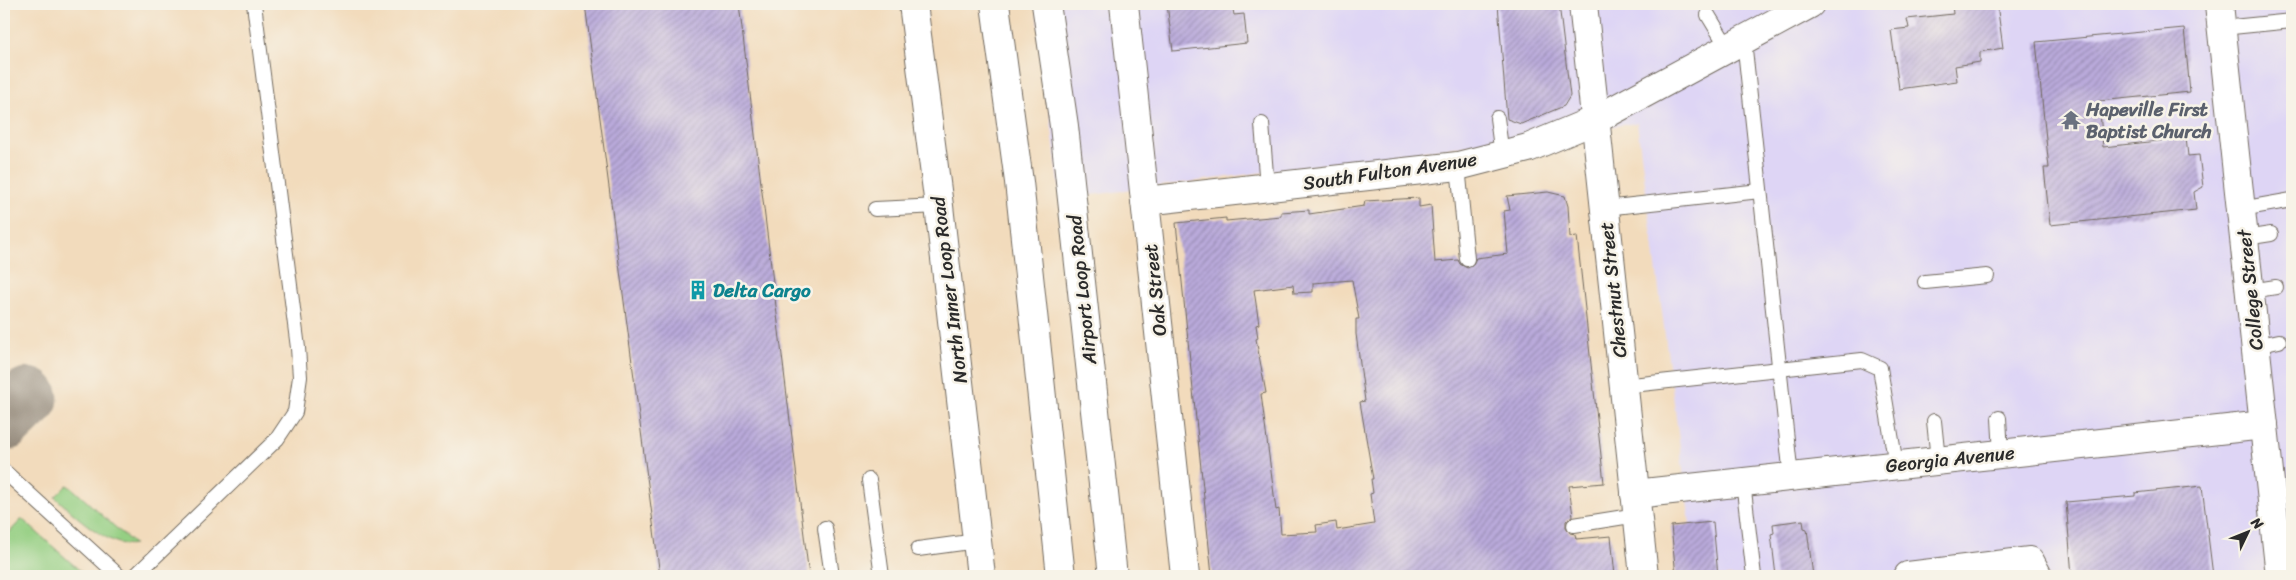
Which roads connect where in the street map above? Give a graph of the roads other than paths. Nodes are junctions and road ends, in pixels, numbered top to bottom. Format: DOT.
graph roads {
  1 [pos="254,4"];
  2 [pos="913,4"];
  3 [pos="995,4"];
  4 [pos="1046,4"];
  5 [pos="1124,4"];
  6 [pos="1583,4"];
  7 [pos="1810,4"];
  8 [pos="1708,15"];
  9 [pos="2221,16"];
  10 [pos="2292,21"];
  11 [pos="1736,44"];
  12 [pos="1497,118"];
  13 [pos="1595,120"];
  14 [pos="1262,124"];
  15 [pos="1502,155"];
  16 [pos="1458,166"];
  17 [pos="1267,187"];
  18 [pos="1760,191"];
  19 [pos="2292,200"];
  20 [pos="1145,201"];
  21 [pos="939,206"];
  22 [pos="1605,208"];
  23 [pos="875,209"];
  24 [pos="2241,209"];
  25 [pos="2271,234"];
  26 [pos="2244,238"];
  27 [pos="1467,259"];
  28 [pos="1987,276"];
  29 [pos="1925,282"];
  30 [pos="1780,369"];
  31 [pos="1623,386"];
  32 [pos="1999,418"];
  33 [pos="1934,421"];
  34 [pos="2264,425"];
  35 [pos="2001,454"];
  36 [pos="1938,460"];
  37 [pos="1896,465"];
  38 [pos="4,472"];
  39 [pos="1791,476"];
  40 [pos="869,480"];
  41 [pos="1743,482"];
  42 [pos="1636,505"];
  43 [pos="1574,525"];
  44 [pos="825,528"];
  45 [pos="977,541"];
  46 [pos="918,549"];
  47 [pos="2284,562"];
  48 [pos="119,576"];
  49 [pos="135,576"];
  50 [pos="832,576"];
  51 [pos="882,576"];
  52 [pos="980,576"];
  53 [pos="1061,576"];
  54 [pos="1113,576"];
  55 [pos="1185,576"];
  56 [pos="1644,576"];
  57 [pos="1754,576"];
  58 [pos="1908,576"];
  59 [pos="2038,576"];
  1 -- 49 [label="lane"];
  2 -- 21 [label="street, North Inner Loop Road"];
  3 -- 53 [label="street"];
  4 -- 54 [label="street, Airport Loop Road"];
  5 -- 20 [label="street, Oak Street"];
  6 -- 13 [label="street, Chestnut Street"];
  7 -- 11 [label="street, South Fulton Avenue"];
  8 -- 11 [label="lane"];
  9 -- 10 [label="lane"];
  9 -- 24 [label="street, College Street"];
  11 -- 13 [label="street, South Fulton Avenue"];
  11 -- 18 [label="lane"];
  12 -- 15 [label="lane"];
  13 -- 15 [label="street, South Fulton Avenue"];
  13 -- 22 [label="street, Chestnut Street"];
  14 -- 17 [label="lane"];
  15 -- 16 [label="street, South Fulton Avenue"];
  16 -- 17 [label="street, South Fulton Avenue"];
  16 -- 27 [label="lane"];
  17 -- 20 [label="street, South Fulton Avenue"];
  18 -- 22 [label="lane"];
  18 -- 30 [label="lane"];
  19 -- 24 [label="lane"];
  20 -- 55 [label="street, Oak Street"];
  21 -- 23 [label="lane"];
  21 -- 45 [label="street, North Inner Loop Road"];
  22 -- 31 [label="street, Chestnut Street"];
  24 -- 26 [label="street, College Street"];
  25 -- 26 [label="lane"];
  26 -- 34 [label="street, College Street"];
  28 -- 29 [label="lane"];
  30 -- 31 [label="lane"];
  30 -- 37 [label="lane"];
  30 -- 39 [label="lane"];
  31 -- 42 [label="street, Chestnut Street"];
  32 -- 35 [label="lane"];
  33 -- 36 [label="lane"];
  34 -- 35 [label="street, Georgia Avenue"];
  34 -- 47 [label="street, College Street"];
  35 -- 36 [label="street, Georgia Avenue"];
  36 -- 37 [label="street, Georgia Avenue"];
  37 -- 39 [label="street, Georgia Avenue"];
  38 -- 48 [label="lane"];
  39 -- 41 [label="street, Georgia Avenue"];
  40 -- 51 [label="lane"];
  41 -- 42 [label="street, Georgia Avenue"];
  41 -- 57 [label="lane"];
  42 -- 43 [label="lane"];
  42 -- 56 [label="street, Chestnut Street"];
  44 -- 50 [label="lane"];
  45 -- 46 [label="lane"];
  45 -- 52 [label="street, North Inner Loop Road"];
  58 -- 59 [label="street"];
}
